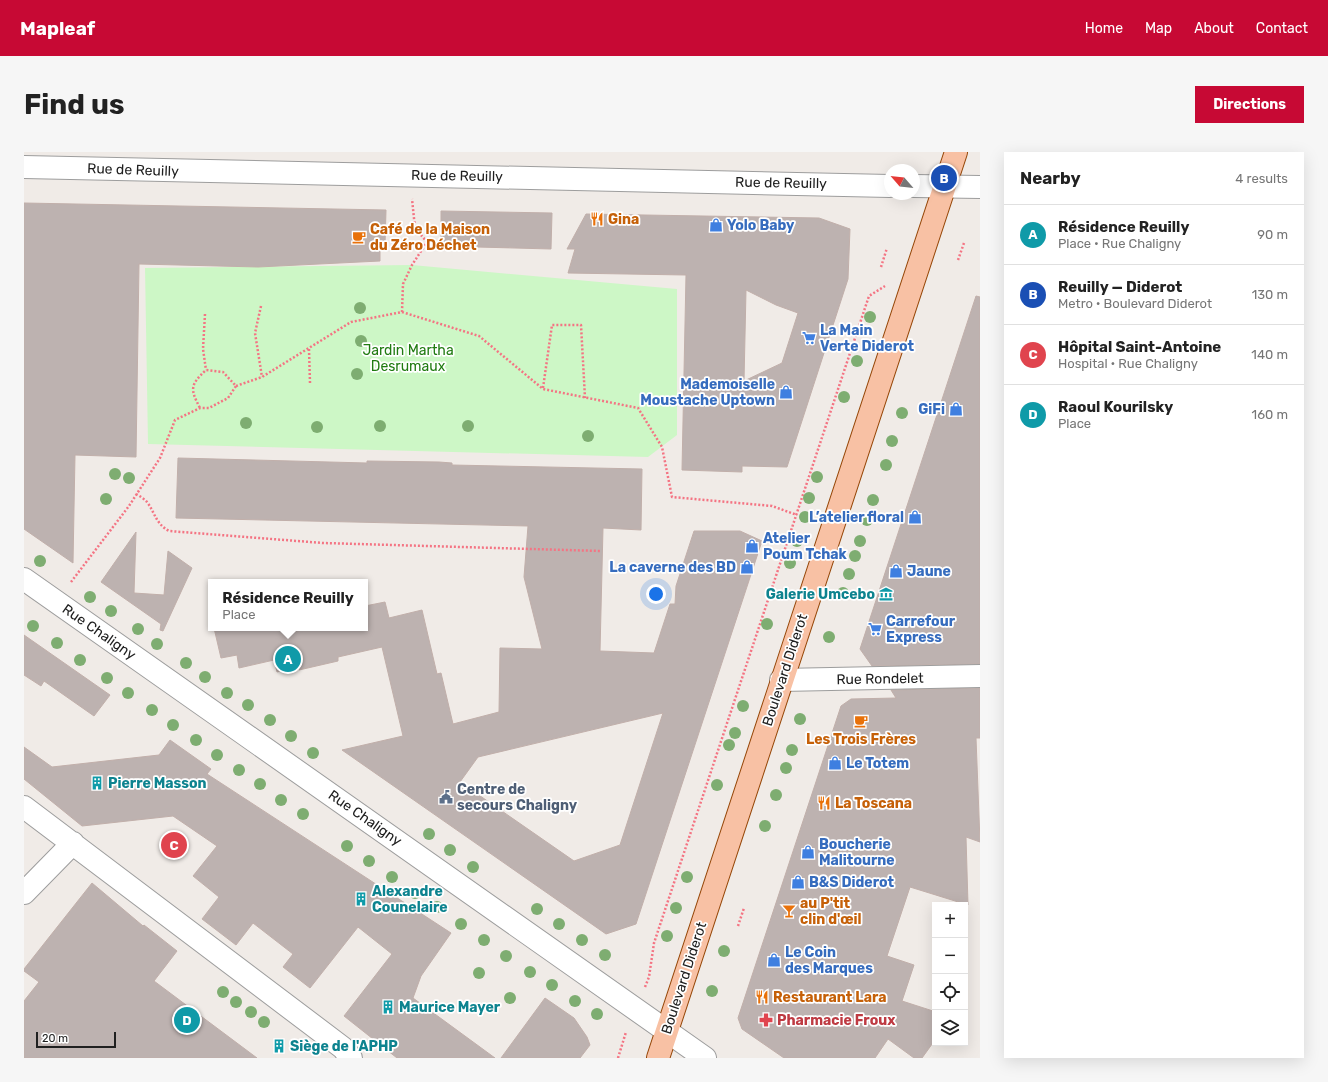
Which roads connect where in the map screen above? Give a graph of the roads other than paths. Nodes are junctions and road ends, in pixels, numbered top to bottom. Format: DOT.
graph roads {
  1 [pos="956,152"];
  2 [pos="24,167"];
  3 [pos="884,186"];
  4 [pos="920,186"];
  5 [pos="944,187"];
  6 [pos="980,187"];
  7 [pos="24,579"];
  8 [pos="980,676"];
  9 [pos="781,680"];
  10 [pos="24,807"];
  11 [pos="73,843"];
  12 [pos="24,893"];
  13 [pos="667,1031"];
  14 [pos="350,1058"];
  15 [pos="658,1058"];
  16 [pos="705,1058"];
  1 -- 5 [label="main road, Boulevard Diderot"];
  2 -- 3 [label="street, Rue de Reuilly"];
  4 -- 5 [label="street"];
  5 -- 6 [label="street"];
  5 -- 9 [label="main road, Boulevard Diderot"];
  7 -- 13 [label="street, Rue Chaligny"];
  8 -- 9 [label="street, Rue Rondelet"];
  9 -- 13 [label="main road, Boulevard Diderot"];
  10 -- 11 [label="street"];
  11 -- 12 [label="street"];
  11 -- 14 [label="street"];
  13 -- 15 [label="main road, Boulevard Diderot"];
  13 -- 16 [label="street, Rue Chaligny"];
}
